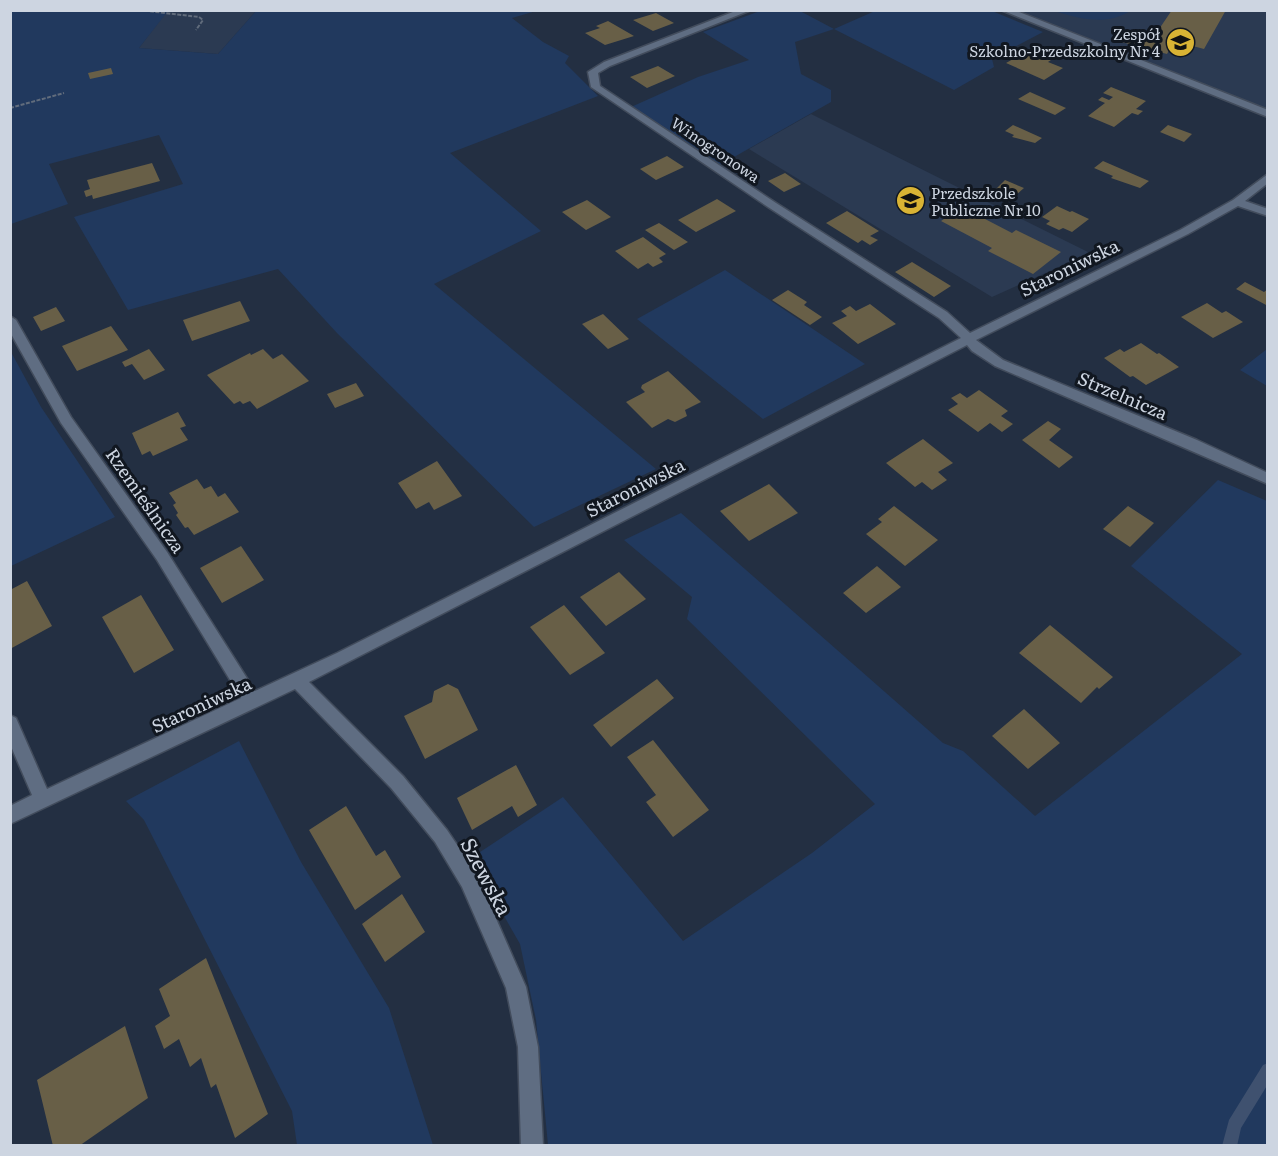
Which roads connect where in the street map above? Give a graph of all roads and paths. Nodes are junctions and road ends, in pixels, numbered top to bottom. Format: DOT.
graph roads {
  1 [pos="139,10"];
  2 [pos="747,10"];
  3 [pos="1005,10"];
  4 [pos="196,30"];
  5 [pos="64,93"];
  6 [pos="10,108"];
  7 [pos="1268,114"];
  8 [pos="1268,177"];
  9 [pos="1237,201"];
  10 [pos="1268,213"];
  11 [pos="10,320"];
  12 [pos="968,339"];
  13 [pos="1268,479"];
  14 [pos="297,680"];
  15 [pos="252,701"];
  16 [pos="10,723"];
  17 [pos="43,800"];
  18 [pos="10,815"];
  19 [pos="532,1146"];
  1 -- 4 [label="path"];
  2 -- 12 [label="street, Winogronowa"];
  3 -- 7 [label="street"];
  5 -- 6 [label="path"];
  8 -- 9 [label="street, Staroniwska"];
  9 -- 10 [label="street"];
  9 -- 12 [label="street, Staroniwska"];
  11 -- 15 [label="street, Rzemieślnicza"];
  12 -- 13 [label="street, Strzelnicza"];
  12 -- 14 [label="street, Staroniwska"];
  14 -- 15 [label="street, Staroniwska"];
  14 -- 19 [label="street, Szewska"];
  15 -- 17 [label="street, Staroniwska"];
  16 -- 17 [label="street"];
  17 -- 18 [label="street, Staroniwska"];
}
